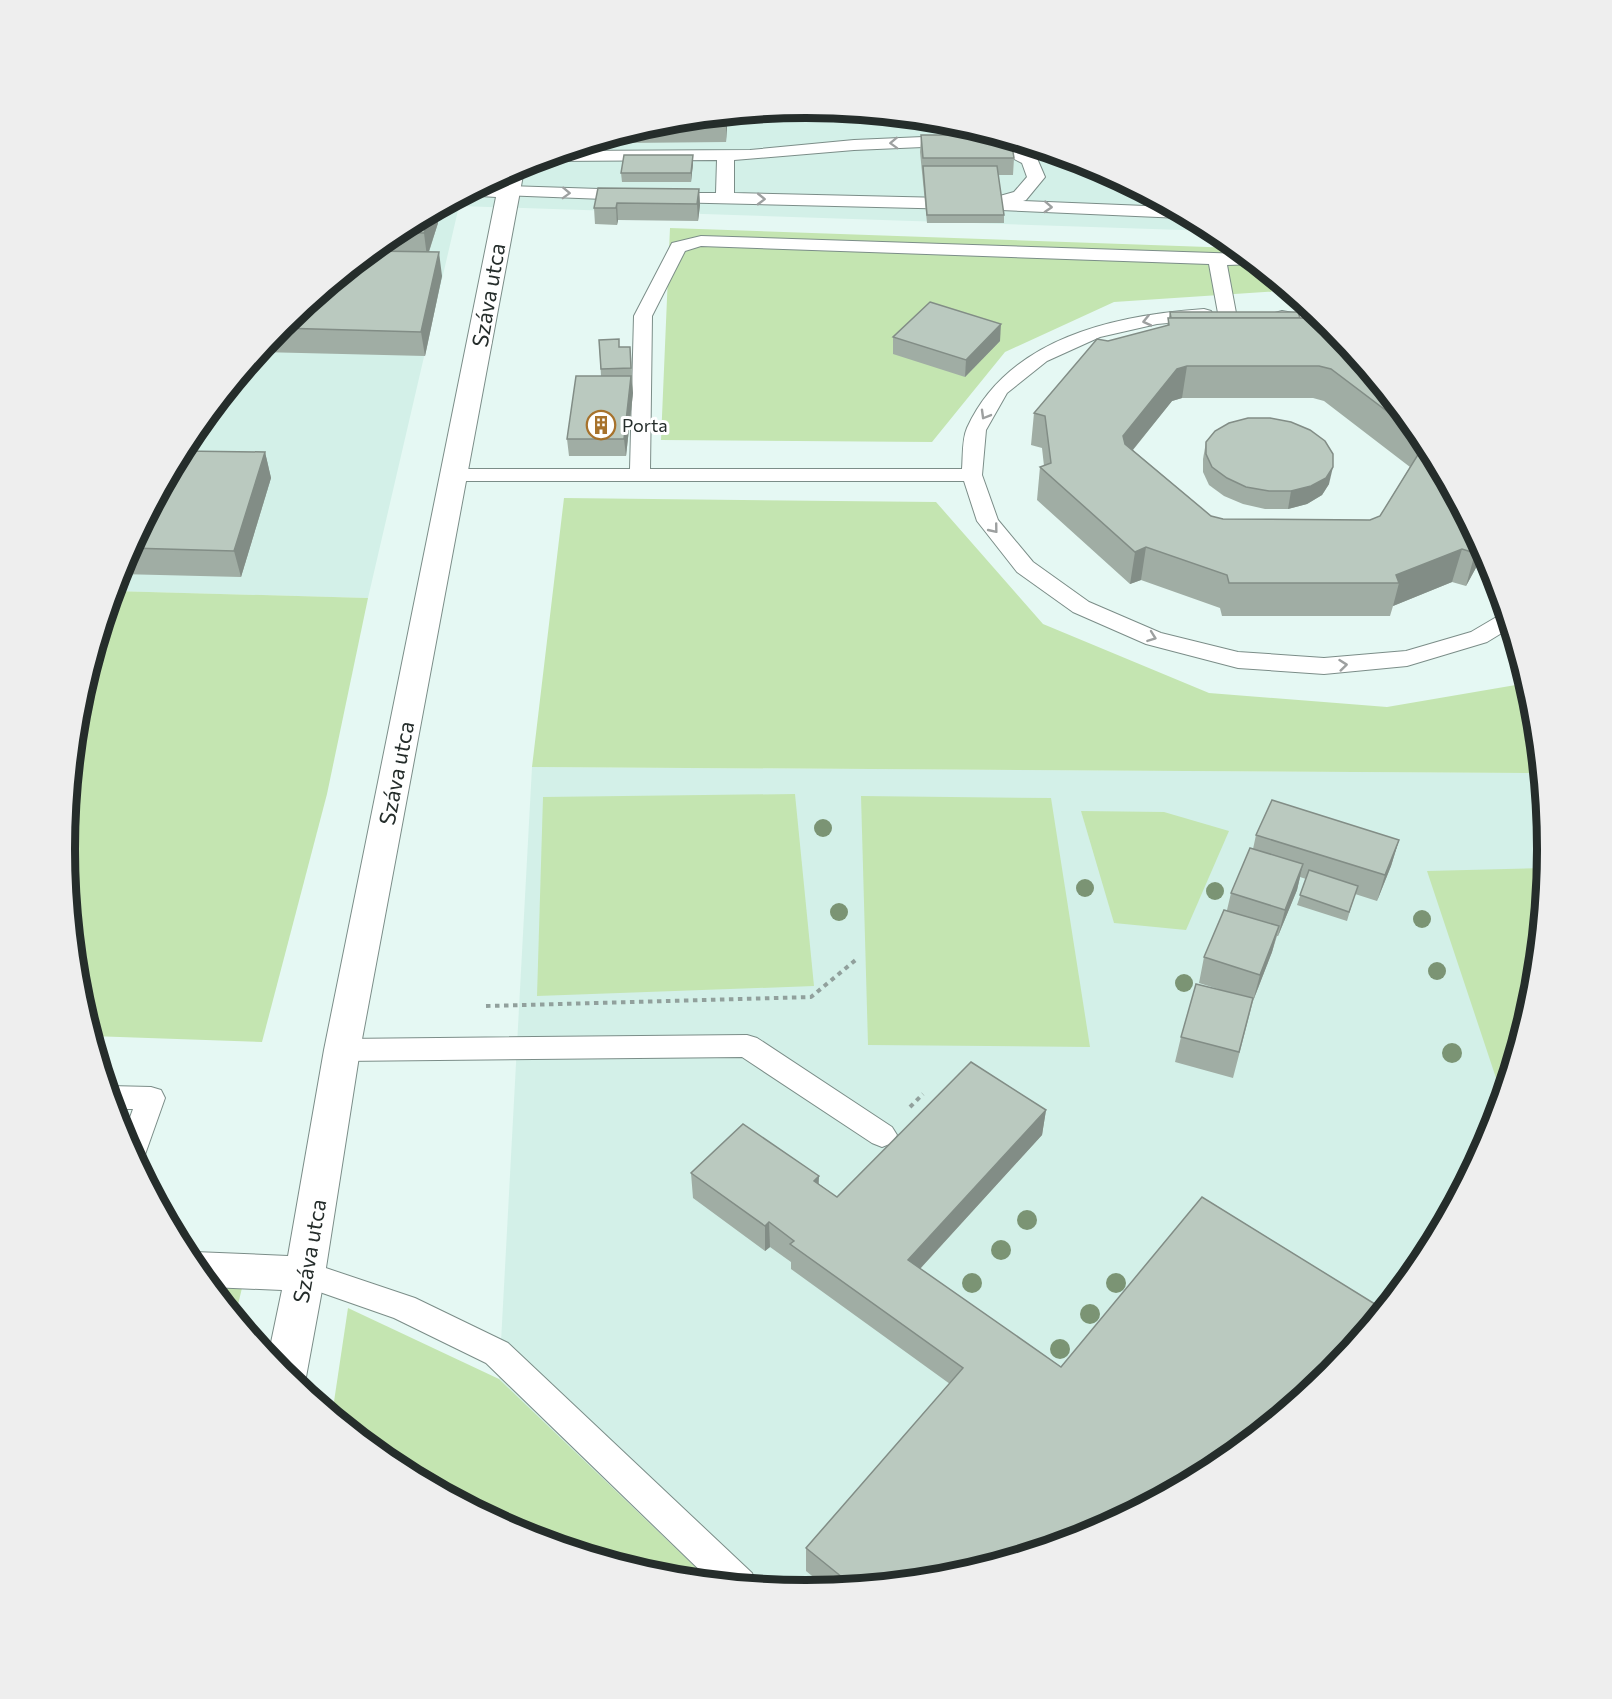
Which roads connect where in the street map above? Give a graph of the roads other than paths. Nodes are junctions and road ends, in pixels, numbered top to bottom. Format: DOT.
graph roads {
  1 [pos="994,143"];
  2 [pos="726,155"];
  3 [pos="575,156"];
  4 [pos="513,180"];
  5 [pos="510,182"];
  6 [pos="725,198"];
  7 [pos="989,205"];
  8 [pos="1165,212"];
  9 [pos="1217,259"];
  10 [pos="1236,260"];
  11 [pos="1227,313"];
  12 [pos="1310,321"];
  13 [pos="640,473"];
  14 [pos="455,475"];
  15 [pos="972,475"];
  16 [pos="1501,623"];
  17 [pos="342,1050"];
  18 [pos="119,1097"];
  19 [pos="882,1136"];
  20 [pos="136,1142"];
  21 [pos="208,1270"];
  22 [pos="305,1274"];
  23 [pos="287,1364"];
  24 [pos="731,1576"];
  1 -- 2 [label="lane, one-way"];
  1 -- 7 [label="lane"];
  2 -- 3 [label="lane"];
  2 -- 6 [label="lane"];
  4 -- 6 [label="lane, one-way"];
  5 -- 14 [label="street, Száva utca"];
  6 -- 7 [label="lane, one-way"];
  7 -- 8 [label="lane, one-way"];
  9 -- 10 [label="lane"];
  9 -- 11 [label="lane"];
  9 -- 13 [label="lane"];
  11 -- 12 [label="lane"];
  11 -- 15 [label="lane, one-way"];
  13 -- 14 [label="lane"];
  13 -- 15 [label="lane"];
  14 -- 17 [label="street, Száva utca"];
  15 -- 16 [label="lane, one-way"];
  17 -- 19 [label="lane"];
  17 -- 22 [label="street, Száva utca"];
  18 -- 20 [label="lane"];
  21 -- 22 [label="street"];
  22 -- 23 [label="street, Száva utca"];
  22 -- 24 [label="lane"];
}
